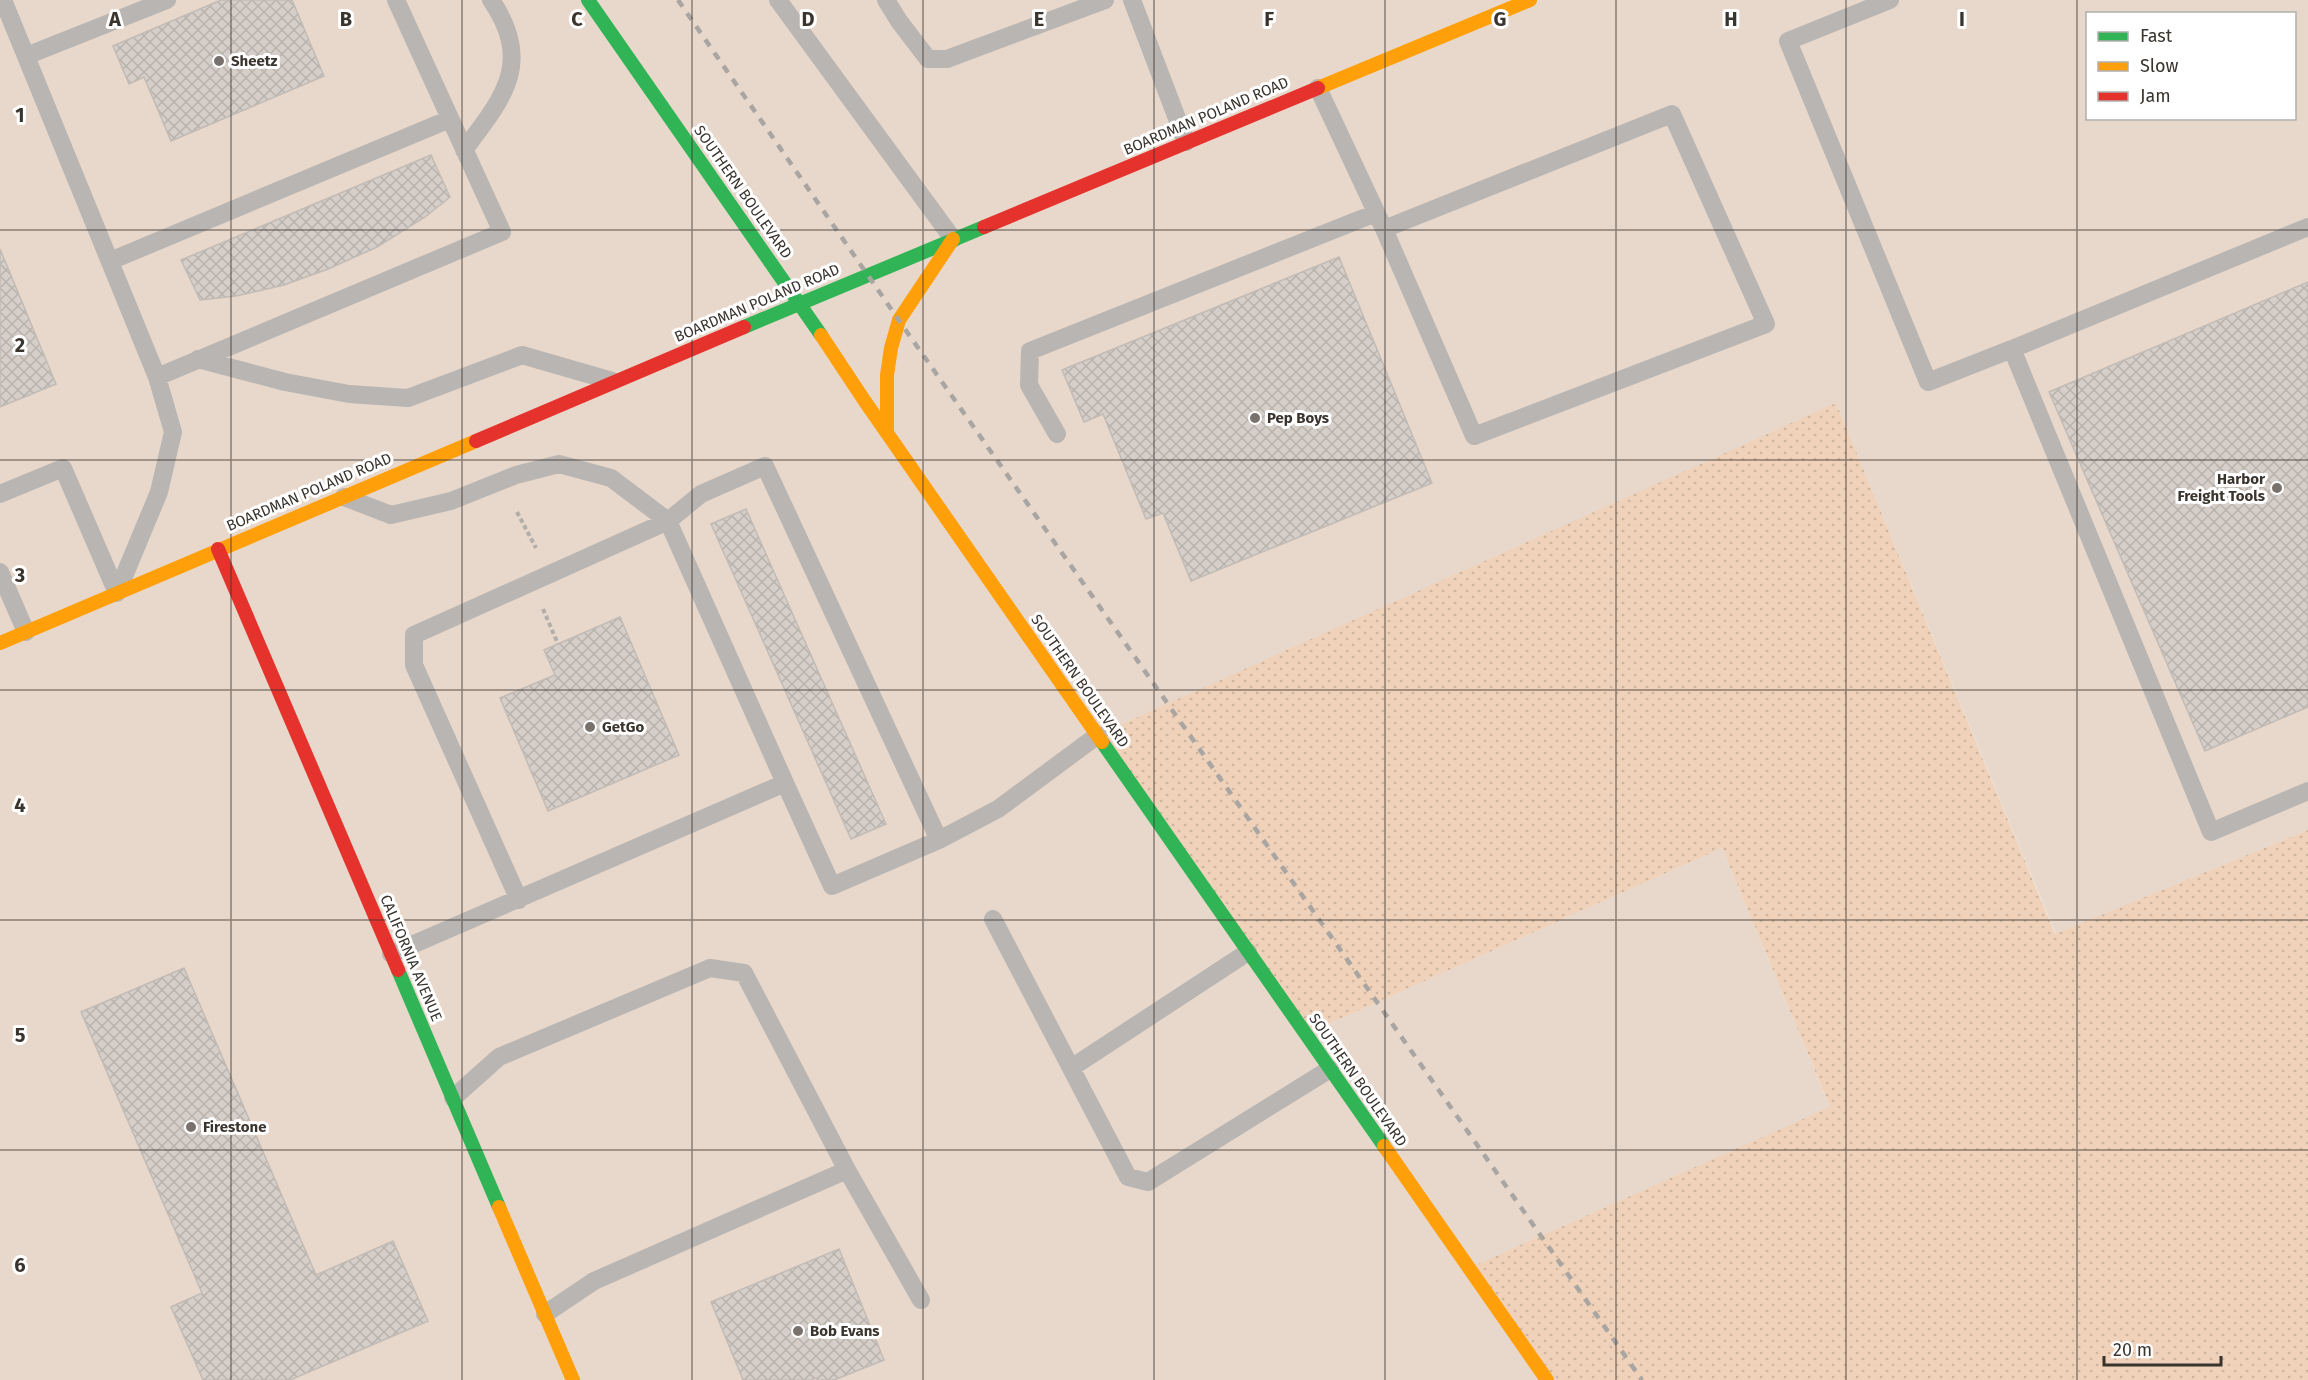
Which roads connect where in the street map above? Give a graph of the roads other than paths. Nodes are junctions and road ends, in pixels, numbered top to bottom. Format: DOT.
graph roads {
  1 [pos="3,0"];
  2 [pos="167,0"];
  3 [pos="396,0"];
  4 [pos="492,0"];
  5 [pos="588,0"];
  6 [pos="886,0"];
  7 [pos="1105,0"];
  8 [pos="1132,0"];
  9 [pos="1530,0"];
  10 [pos="1890,0"];
  11 [pos="786,3"];
  12 [pos="26,56"];
  13 [pos="1318,88"];
  14 [pos="450,119"];
  15 [pos="1186,142"];
  16 [pos="464,150"];
  17 [pos="1380,221"];
  18 [pos="2308,227"];
  19 [pos="953,239"];
  20 [pos="110,261"];
  21 [pos="800,303"];
  22 [pos="2012,349"];
  23 [pos="198,359"];
  24 [pos="157,377"];
  25 [pos="614,381"];
  26 [pos="886,432"];
  27 [pos="1057,434"];
  28 [pos="0,494"];
  29 [pos="341,496"];
  30 [pos="668,521"];
  31 [pos="218,549"];
  32 [pos="0,572"];
  33 [pos="117,593"];
  34 [pos="26,632"];
  35 [pos="0,643"];
  36 [pos="1098,735"];
  37 [pos="784,783"];
  38 [pos="2308,791"];
  39 [pos="939,840"];
  40 [pos="519,900"];
  41 [pos="993,919"];
  42 [pos="1248,952"];
  43 [pos="391,954"];
  44 [pos="1071,1068"];
  45 [pos="1330,1068"];
  46 [pos="453,1098"];
  47 [pos="847,1170"];
  48 [pos="921,1300"];
  49 [pos="545,1314"];
  50 [pos="1540,1378"];
  51 [pos="573,1380"];
  1 -- 12 [label="lane"];
  2 -- 12 [label="lane"];
  3 -- 14 [label="lane"];
  4 -- 16 [label="lane"];
  5 -- 21 [label="street, SOUTHERN BOULEVARD"];
  6 -- 7 [label="lane"];
  8 -- 15 [label="lane"];
  9 -- 13 [label="street, BOARDMAN POLAND ROAD"];
  10 -- 22 [label="lane"];
  11 -- 19 [label="lane"];
  12 -- 20 [label="lane"];
  13 -- 15 [label="street, BOARDMAN POLAND ROAD"];
  13 -- 17 [label="lane"];
  14 -- 16 [label="lane"];
  14 -- 20 [label="lane"];
  15 -- 19 [label="street, BOARDMAN POLAND ROAD"];
  16 -- 23 [label="lane"];
  17 -- 17 [label="lane"];
  17 -- 27 [label="lane"];
  18 -- 22 [label="lane"];
  19 -- 21 [label="street, BOARDMAN POLAND ROAD"];
  19 -- 26 [label="street"];
  20 -- 24 [label="lane"];
  21 -- 25 [label="street, BOARDMAN POLAND ROAD"];
  21 -- 26 [label="street, SOUTHERN BOULEVARD"];
  22 -- 38 [label="lane"];
  23 -- 24 [label="lane"];
  23 -- 25 [label="lane"];
  24 -- 33 [label="lane"];
  25 -- 29 [label="street, BOARDMAN POLAND ROAD"];
  26 -- 36 [label="street, SOUTHERN BOULEVARD"];
  28 -- 33 [label="lane"];
  29 -- 30 [label="lane"];
  29 -- 31 [label="street, BOARDMAN POLAND ROAD"];
  30 -- 37 [label="lane"];
  30 -- 39 [label="lane"];
  30 -- 40 [label="lane"];
  31 -- 33 [label="street, BOARDMAN POLAND ROAD"];
  31 -- 43 [label="street, CALIFORNIA AVENUE"];
  32 -- 34 [label="lane"];
  33 -- 34 [label="street, BOARDMAN POLAND ROAD"];
  34 -- 35 [label="street, BOARDMAN POLAND ROAD"];
  36 -- 39 [label="lane"];
  36 -- 42 [label="street, SOUTHERN BOULEVARD"];
  37 -- 39 [label="lane"];
  37 -- 40 [label="lane"];
  40 -- 43 [label="lane"];
  41 -- 44 [label="lane"];
  42 -- 44 [label="lane"];
  42 -- 45 [label="street, SOUTHERN BOULEVARD"];
  43 -- 46 [label="street, CALIFORNIA AVENUE"];
  44 -- 45 [label="lane"];
  45 -- 50 [label="street, SOUTHERN BOULEVARD"];
  46 -- 47 [label="lane"];
  46 -- 49 [label="street, CALIFORNIA AVENUE"];
  47 -- 48 [label="lane"];
  47 -- 49 [label="lane"];
  49 -- 51 [label="street, CALIFORNIA AVENUE"];
}
